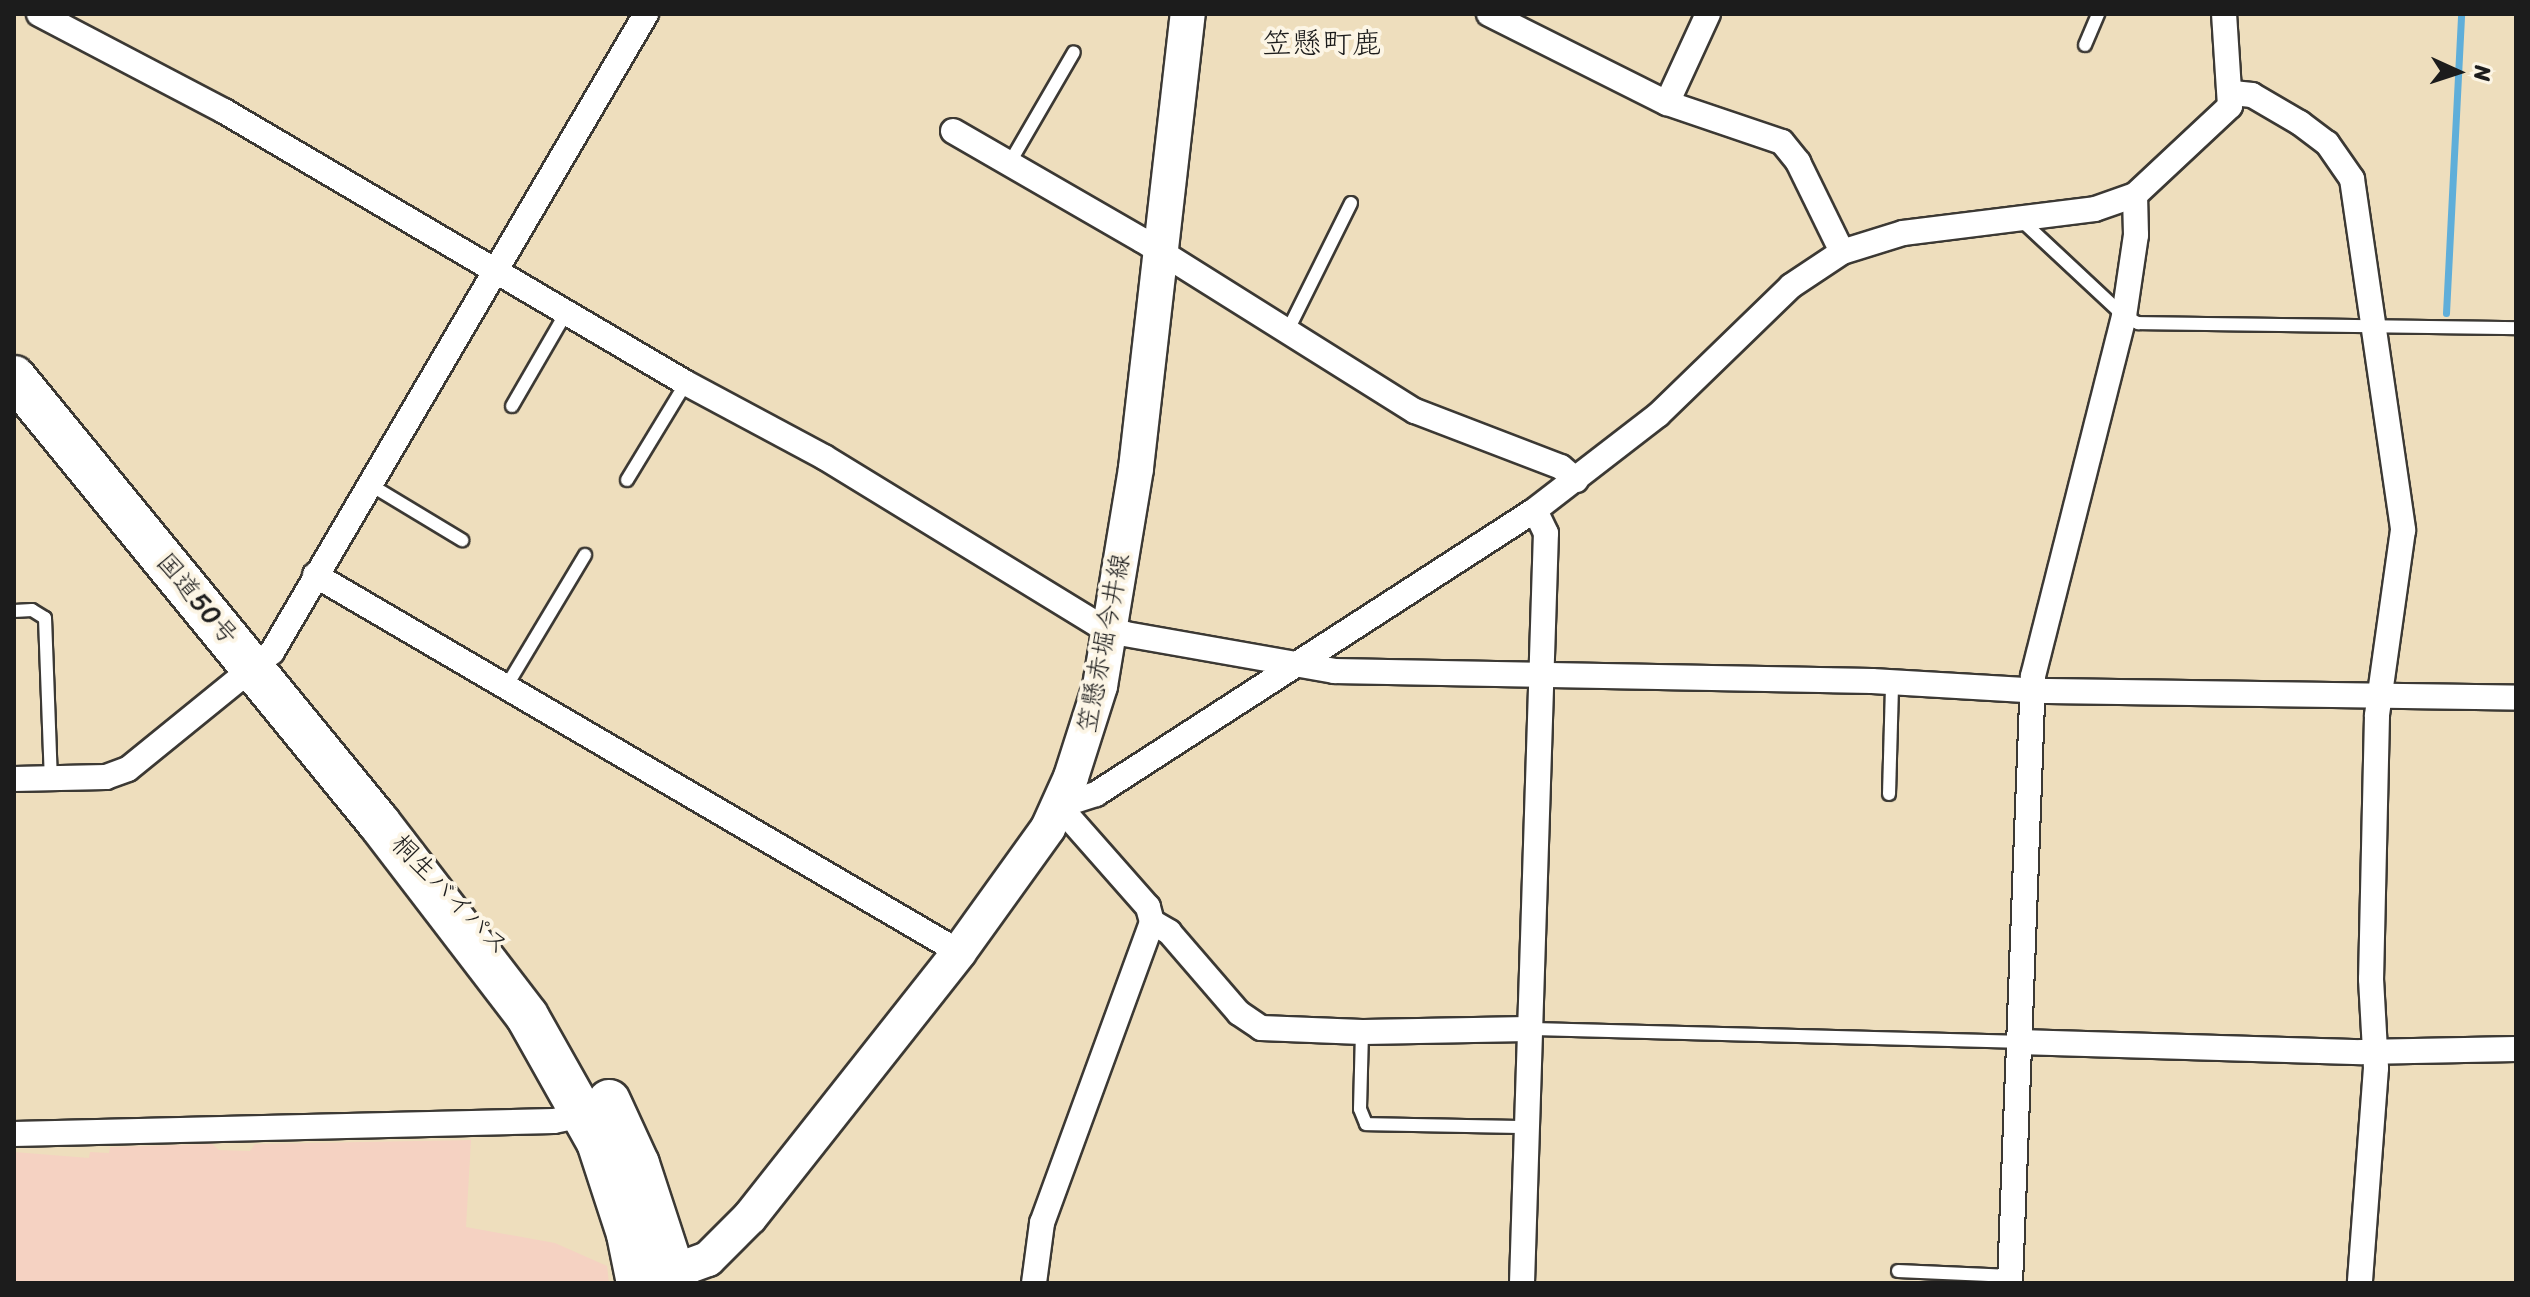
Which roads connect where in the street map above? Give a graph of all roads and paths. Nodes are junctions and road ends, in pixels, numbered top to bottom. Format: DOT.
graph roads {
  1 [pos="39,14"];
  2 [pos="646,14"];
  3 [pos="1188,14"];
  4 [pos="1489,14"];
  5 [pos="1708,14"];
  6 [pos="2098,14"];
  7 [pos="2224,14"];
  8 [pos="2085,45"];
  9 [pos="1074,52"];
  10 [pos="2233,93"];
  11 [pos="1667,103"];
  12 [pos="953,131"];
  13 [pos="1009,164"];
  14 [pos="2135,195"];
  15 [pos="1351,203"];
  16 [pos="2020,219"];
  17 [pos="1842,252"];
  18 [pos="1163,254"];
  19 [pos="494,270"];
  20 [pos="566,313"];
  21 [pos="2124,316"];
  22 [pos="2375,327"];
  23 [pos="2516,328"];
  24 [pos="1287,332"];
  25 [pos="14,377"];
  26 [pos="686,383"];
  27 [pos="512,406"];
  28 [pos="627,480"];
  29 [pos="1576,480"];
  30 [pos="368,484"];
  31 [pos="1535,510"];
  32 [pos="462,540"];
  33 [pos="585,555"];
  34 [pos="315,575"];
  35 [pos="14,611"];
  36 [pos="1110,629"];
  37 [pos="253,667"];
  38 [pos="1296,667"];
  39 [pos="1541,676"];
  40 [pos="1892,684"];
  41 [pos="506,687"];
  42 [pos="2032,690"];
  43 [pos="2379,698"];
  44 [pos="2516,698"];
  45 [pos="51,778"];
  46 [pos="14,779"];
  47 [pos="1889,794"];
  48 [pos="1059,806"];
  49 [pos="379,823"];
  50 [pos="1152,922"];
  51 [pos="959,952"];
  52 [pos="1530,1029"];
  53 [pos="1362,1032"];
  54 [pos="2019,1042"];
  55 [pos="2516,1049"];
  56 [pos="2376,1051"];
  57 [pos="586,1114"];
  58 [pos="1527,1127"];
  59 [pos="14,1134"];
  60 [pos="1898,1271"];
  61 [pos="663,1280"];
  62 [pos="2010,1280"];
  63 [pos="1034,1283"];
  64 [pos="1522,1283"];
  65 [pos="2360,1283"];
  1 -- 19 [label="street"];
  2 -- 19 [label="street"];
  3 -- 18 [label="main road, 笠懸赤堀今井線"];
  4 -- 11 [label="street"];
  5 -- 11 [label="street"];
  6 -- 8 [label="lane"];
  7 -- 10 [label="street"];
  9 -- 13 [label="lane"];
  10 -- 14 [label="street"];
  10 -- 22 [label="street"];
  11 -- 17 [label="street"];
  12 -- 13 [label="street"];
  13 -- 18 [label="street"];
  14 -- 16 [label="street"];
  14 -- 21 [label="street"];
  15 -- 24 [label="lane"];
  16 -- 17 [label="street"];
  16 -- 21 [label="lane"];
  17 -- 29 [label="street"];
  18 -- 24 [label="street"];
  18 -- 36 [label="main road, 笠懸赤堀今井線"];
  19 -- 20 [label="street"];
  19 -- 30 [label="street"];
  20 -- 26 [label="street"];
  20 -- 27 [label="lane"];
  21 -- 22 [label="lane"];
  21 -- 42 [label="street"];
  22 -- 23 [label="lane"];
  22 -- 43 [label="street"];
  24 -- 29 [label="street"];
  25 -- 37 [label="highway, 国道50号"];
  26 -- 28 [label="lane"];
  26 -- 36 [label="street"];
  29 -- 31 [label="street"];
  30 -- 32 [label="lane"];
  30 -- 34 [label="street"];
  31 -- 38 [label="street"];
  31 -- 39 [label="street"];
  33 -- 41 [label="lane"];
  34 -- 37 [label="street"];
  34 -- 41 [label="street"];
  35 -- 45 [label="lane"];
  36 -- 38 [label="street"];
  36 -- 48 [label="main road, 笠懸赤堀今井線"];
  37 -- 45 [label="street"];
  37 -- 49 [label="highway, 国道50号"];
  38 -- 39 [label="street"];
  38 -- 48 [label="street"];
  39 -- 40 [label="street"];
  39 -- 52 [label="street"];
  40 -- 42 [label="street"];
  40 -- 47 [label="lane"];
  41 -- 51 [label="street"];
  42 -- 43 [label="street"];
  42 -- 54 [label="street"];
  43 -- 44 [label="street"];
  43 -- 56 [label="street"];
  45 -- 46 [label="street"];
  48 -- 50 [label="street"];
  48 -- 51 [label="main road, 笠懸赤堀今井線"];
  49 -- 57 [label="highway, 桐生バイパス"];
  49 -- 61 [label="highway, 桐生バイパス"];
  50 -- 53 [label="street"];
  50 -- 63 [label="street"];
  51 -- 61 [label="main road, 笠懸赤堀今井線"];
  52 -- 53 [label="street"];
  52 -- 54 [label="lane"];
  52 -- 58 [label="street"];
  53 -- 58 [label="lane"];
  54 -- 56 [label="street"];
  54 -- 62 [label="street"];
  55 -- 56 [label="street"];
  56 -- 65 [label="street"];
  57 -- 59 [label="street"];
  57 -- 61 [label="highway, 桐生バイパス"];
  58 -- 64 [label="street"];
  60 -- 62 [label="lane"];
}
